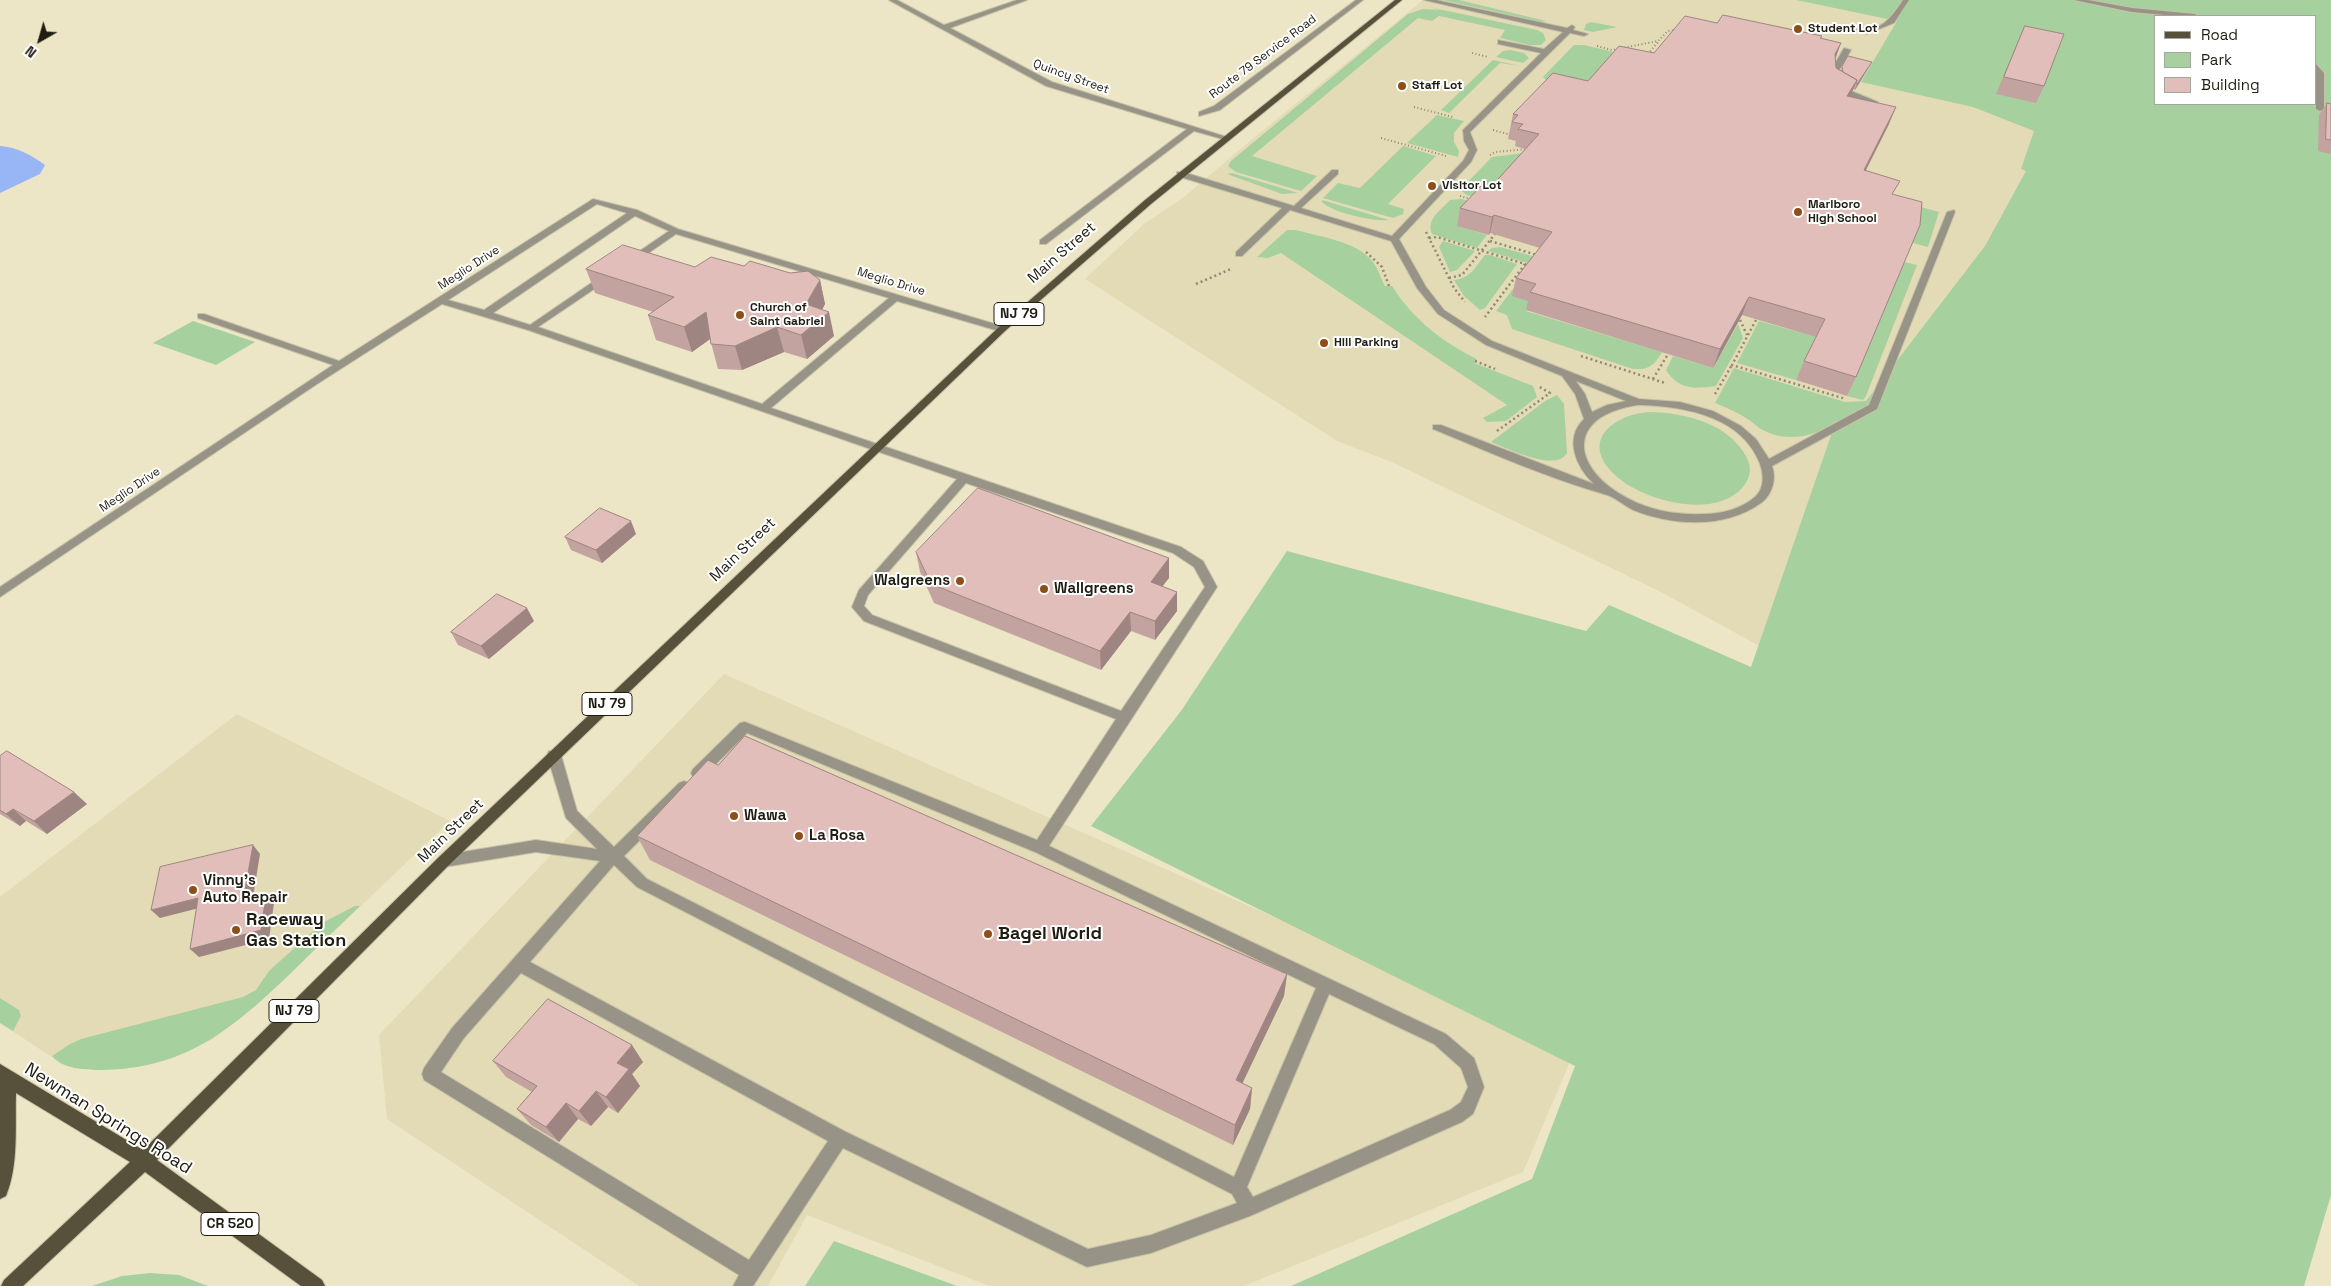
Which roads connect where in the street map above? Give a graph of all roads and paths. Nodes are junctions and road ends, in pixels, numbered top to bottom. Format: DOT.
graph roads {
  1 [pos="892,0"];
  2 [pos="1024,0"];
  3 [pos="1360,0"];
  4 [pos="1399,0"];
  5 [pos="1426,0"];
  6 [pos="1906,0"];
  7 [pos="2078,0"];
  8 [pos="2184,15"];
  9 [pos="943,28"];
  10 [pos="1685,28"];
  11 [pos="1570,29"];
  12 [pos="1857,30"];
  13 [pos="1584,34"];
  14 [pos="1658,41"];
  15 [pos="1501,42"];
  16 [pos="1594,46"];
  17 [pos="1612,50"];
  18 [pos="1847,50"];
  19 [pos="1546,52"];
  20 [pos="1621,52"];
  21 [pos="1645,58"];
  22 [pos="2316,67"];
  23 [pos="1886,106"];
  24 [pos="2320,109"];
  25 [pos="1202,114"];
  26 [pos="1491,126"];
  27 [pos="1193,128"];
  28 [pos="1512,136"];
  29 [pos="1226,138"];
  30 [pos="1381,138"];
  31 [pos="1527,149"];
  32 [pos="1489,151"];
  33 [pos="1490,155"];
  34 [pos="1467,162"];
  35 [pos="1335,172"];
  36 [pos="1180,174"];
  37 [pos="1452,194"];
  38 [pos="1480,201"];
  39 [pos="1292,208"];
  40 [pos="634,212"];
  41 [pos="1950,212"];
  42 [pos="1424,228"];
  43 [pos="675,231"];
  44 [pos="1495,234"];
  45 [pos="1430,238"];
  46 [pos="1394,239"];
  47 [pos="1490,241"];
  48 [pos="1043,242"];
  49 [pos="1361,249"];
  50 [pos="1482,251"];
  51 [pos="1239,254"];
  52 [pos="1544,257"];
  53 [pos="1525,264"];
  54 [pos="1530,266"];
  55 [pos="1237,267"];
  56 [pos="1449,278"];
  57 [pos="1514,279"];
  58 [pos="1523,282"];
  59 [pos="1196,284"];
  60 [pos="1389,286"];
  61 [pos="896,297"];
  62 [pos="443,301"];
  63 [pos="1468,304"];
  64 [pos="1479,313"];
  65 [pos="485,314"];
  66 [pos="201,316"];
  67 [pos="1485,318"];
  68 [pos="1740,320"];
  69 [pos="1756,320"];
  70 [pos="1491,322"];
  71 [pos="532,328"];
  72 [pos="1002,329"];
  73 [pos="1748,336"];
  74 [pos="1668,354"];
  75 [pos="1577,355"];
  76 [pos="1475,361"];
  77 [pos="1732,364"];
  78 [pos="342,365"];
  79 [pos="1499,370"];
  80 [pos="1565,372"];
  81 [pos="1653,379"];
  82 [pos="1531,382"];
  83 [pos="1670,384"];
  84 [pos="1713,398"];
  85 [pos="1638,402"];
  86 [pos="1873,407"];
  87 [pos="763,409"];
  88 [pos="1590,420"];
  89 [pos="1437,427"];
  90 [pos="1481,445"];
  91 [pos="876,448"];
  92 [pos="1768,464"];
  93 [pos="964,478"];
  94 [pos="1614,495"];
  95 [pos="0,593"];
  96 [pos="1124,717"];
  97 [pos="554,755"];
  98 [pos="1040,848"];
  99 [pos="613,857"];
  100 [pos="444,861"];
  101 [pos="520,965"];
  102 [pos="1326,983"];
  103 [pos="4,1076"];
  104 [pos="840,1138"];
  105 [pos="144,1161"];
  106 [pos="1238,1188"];
  107 [pos="0,1190"];
  108 [pos="1250,1207"];
  109 [pos="746,1279"];
  110 [pos="10,1286"];
  111 [pos="316,1286"];
  1 -- 9 [label="street, Quincy Street"];
  2 -- 9 [label="street"];
  3 -- 25 [label="street, Route 79 Service Road"];
  4 -- 29 [label="main road, Main Street / NJ 79"];
  5 -- 11 [label="street"];
  6 -- 12 [label="street"];
  7 -- 8 [label="street"];
  9 -- 27 [label="street, Quincy Street"];
  10 -- 14 [label="path"];
  11 -- 13 [label="street"];
  11 -- 19 [label="street"];
  14 -- 17 [label="path"];
  14 -- 21 [label="path"];
  15 -- 19 [label="street"];
  16 -- 17 [label="path"];
  17 -- 20 [label="path"];
  18 -- 23 [label="street"];
  19 -- 34 [label="street"];
  22 -- 24 [label="street"];
  26 -- 28 [label="path"];
  27 -- 29 [label="street, Quincy Street"];
  27 -- 48 [label="street"];
  29 -- 36 [label="main road, Main Street / NJ 79"];
  30 -- 34 [label="path"];
  31 -- 33 [label="path"];
  32 -- 33 [label="path"];
  33 -- 34 [label="path"];
  34 -- 46 [label="street"];
  35 -- 39 [label="street"];
  36 -- 39 [label="street"];
  36 -- 72 [label="main road, Main Street / NJ 79"];
  37 -- 38 [label="path"];
  39 -- 46 [label="street"];
  39 -- 51 [label="street"];
  40 -- 43 [label="street, Meglio Drive"];
  40 -- 62 [label="street, Meglio Drive"];
  40 -- 65 [label="street"];
  41 -- 86 [label="street"];
  42 -- 45 [label="path"];
  43 -- 61 [label="street, Meglio Drive"];
  43 -- 71 [label="street"];
  44 -- 47 [label="path"];
  45 -- 50 [label="path"];
  45 -- 56 [label="path"];
  46 -- 80 [label="street"];
  47 -- 50 [label="path"];
  47 -- 52 [label="path"];
  49 -- 60 [label="path"];
  50 -- 53 [label="path"];
  50 -- 56 [label="path"];
  53 -- 54 [label="path"];
  53 -- 57 [label="path"];
  55 -- 59 [label="path"];
  56 -- 63 [label="path"];
  57 -- 58 [label="path"];
  57 -- 67 [label="path"];
  61 -- 72 [label="street, Meglio Drive"];
  61 -- 87 [label="street"];
  62 -- 65 [label="street"];
  62 -- 78 [label="street, Meglio Drive"];
  64 -- 67 [label="path"];
  65 -- 71 [label="street"];
  66 -- 78 [label="street"];
  67 -- 70 [label="path"];
  68 -- 73 [label="path"];
  69 -- 73 [label="path"];
  71 -- 87 [label="street"];
  72 -- 91 [label="main road, Main Street / NJ 79"];
  73 -- 77 [label="path"];
  74 -- 81 [label="path"];
  75 -- 81 [label="path"];
  76 -- 79 [label="path"];
  77 -- 84 [label="path"];
  77 -- 86 [label="path"];
  78 -- 95 [label="street, Meglio Drive"];
  80 -- 85 [label="street"];
  80 -- 88 [label="street"];
  81 -- 83 [label="path"];
  82 -- 90 [label="path"];
  85 -- 88 [label="street"];
  85 -- 92 [label="street"];
  86 -- 92 [label="street"];
  87 -- 91 [label="street"];
  88 -- 94 [label="street"];
  89 -- 90 [label="street"];
  90 -- 94 [label="street"];
  91 -- 93 [label="street"];
  91 -- 97 [label="main road, Main Street / NJ 79"];
  92 -- 94 [label="street"];
  93 -- 96 [label="street"];
  93 -- 96 [label="street"];
  96 -- 98 [label="street"];
  97 -- 99 [label="street"];
  97 -- 100 [label="main road, Main Street / NJ 79"];
  98 -- 99 [label="street"];
  98 -- 102 [label="street"];
  99 -- 100 [label="street"];
  99 -- 101 [label="street"];
  99 -- 106 [label="street"];
  100 -- 105 [label="main road, Main Street / NJ 79"];
  101 -- 104 [label="street"];
  101 -- 109 [label="street"];
  102 -- 106 [label="street"];
  102 -- 108 [label="street"];
  103 -- 105 [label="main road, Newman Springs Road / CR 520"];
  103 -- 107 [label="main road"];
  104 -- 108 [label="street"];
  104 -- 109 [label="street"];
  105 -- 110 [label="main road, NJ 79"];
  105 -- 111 [label="main road, Newman Springs Road / CR 520"];
  106 -- 108 [label="street"];
}
